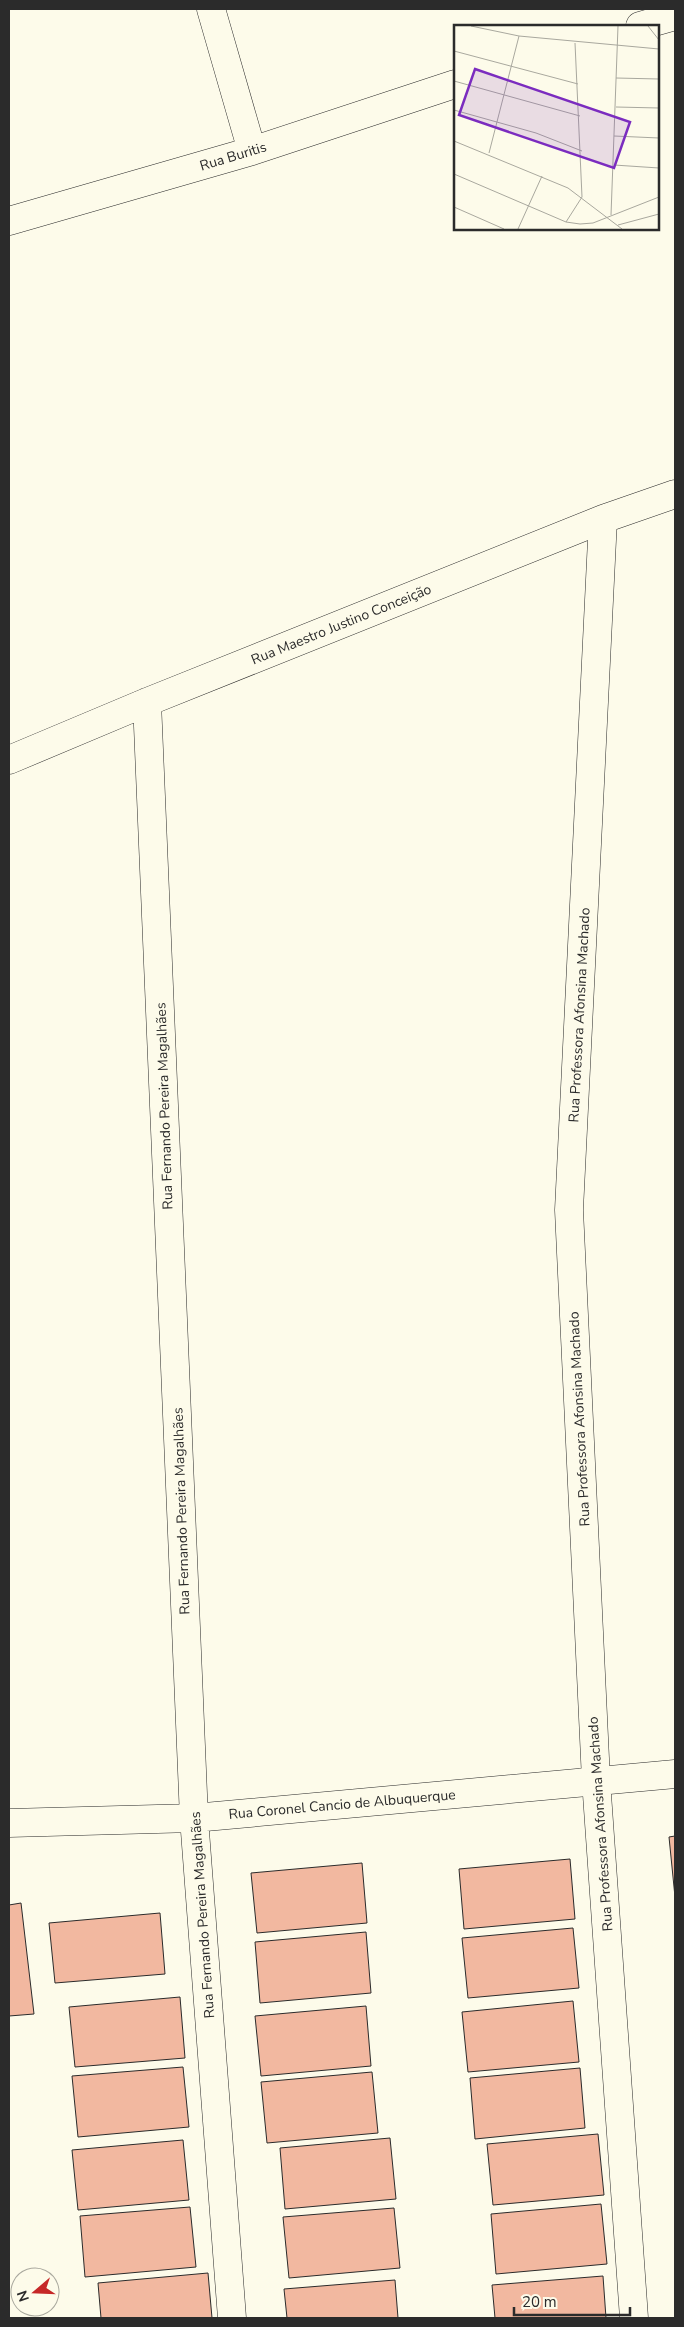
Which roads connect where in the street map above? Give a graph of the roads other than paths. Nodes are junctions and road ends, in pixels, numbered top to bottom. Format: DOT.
graph roads {
  1 [pos="210,9"];
  2 [pos="675,16"];
  3 [pos="640,20"];
  4 [pos="454,84"];
  5 [pos="252,151"];
  6 [pos="9,221"];
  7 [pos="675,494"];
  8 [pos="603,520"];
  9 [pos="147,702"];
  10 [pos="9,760"];
  11 [pos="675,1774"];
  12 [pos="596,1780"];
  13 [pos="194,1818"];
  14 [pos="9,1823"];
  15 [pos="232,2318"];
  16 [pos="634,2318"];
  1 -- 5 [label="street"];
  2 -- 3 [label="street"];
  4 -- 5 [label="street, Rua Buritis"];
  5 -- 6 [label="street, Rua Buritis"];
  7 -- 8 [label="street, Rua Maestro Justino Conceição"];
  8 -- 9 [label="street, Rua Maestro Justino Conceição"];
  8 -- 12 [label="street, Rua Professora Afonsina Machado"];
  9 -- 10 [label="street, Rua Maestro Justino Conceição"];
  9 -- 13 [label="street, Rua Fernando Pereira Magalhães"];
  11 -- 12 [label="street, Rua Coronel Cancio de Albuquerque"];
  12 -- 13 [label="street, Rua Coronel Cancio de Albuquerque"];
  12 -- 16 [label="street, Rua Professora Afonsina Machado"];
  13 -- 14 [label="street, Rua Coronel Cancio de Albuquerque"];
  13 -- 15 [label="street, Rua Fernando Pereira Magalhães"];
}
